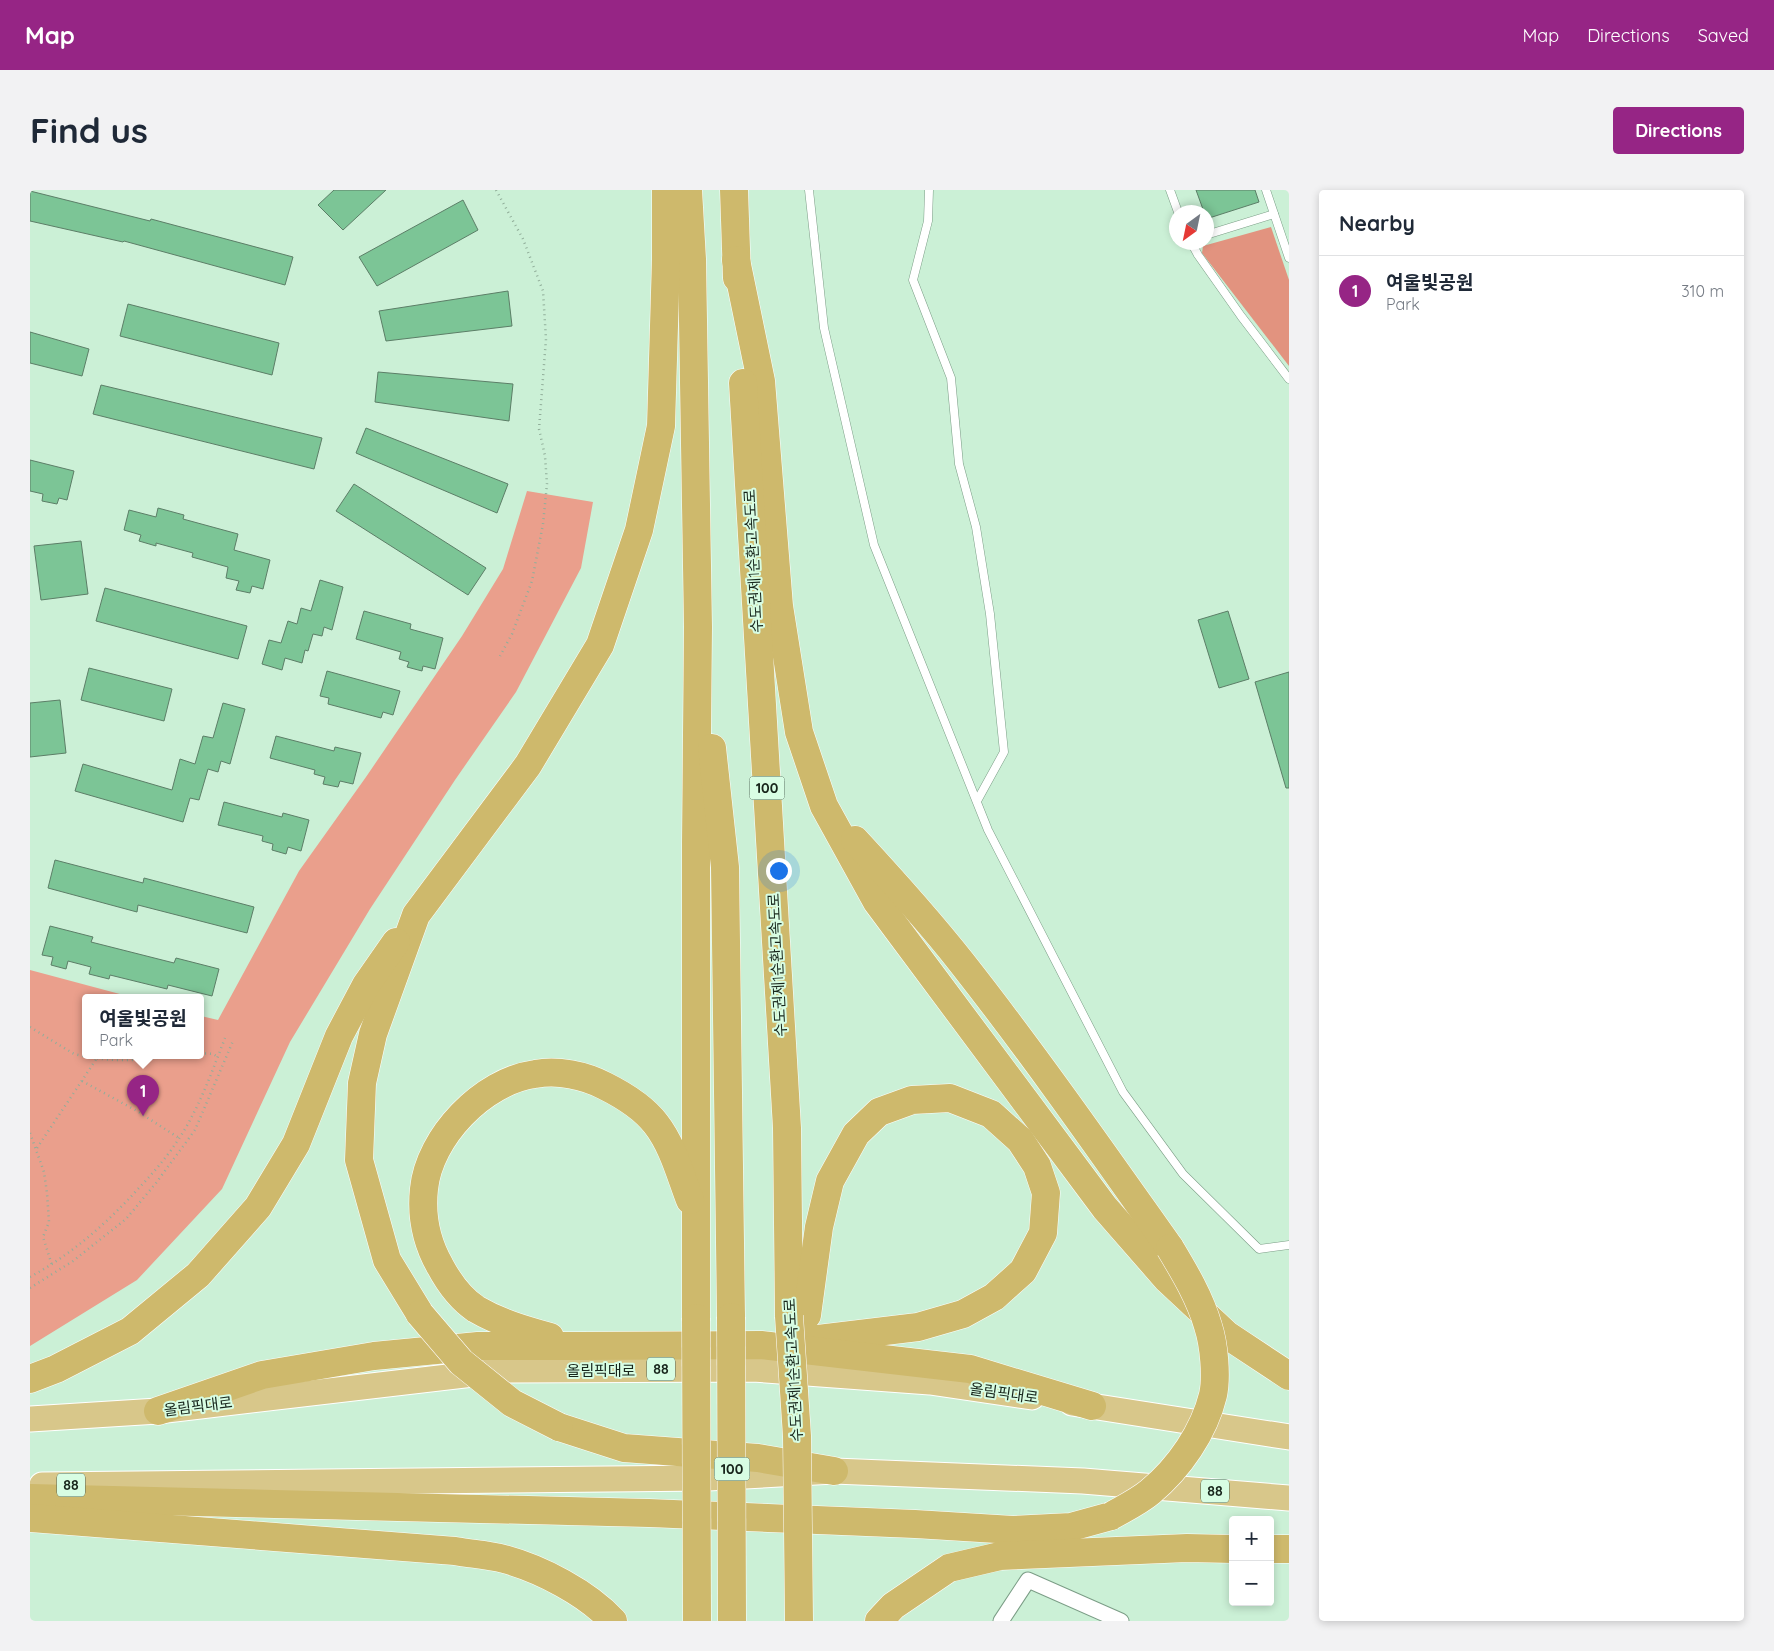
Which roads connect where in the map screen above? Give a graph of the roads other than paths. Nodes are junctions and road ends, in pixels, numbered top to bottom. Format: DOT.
graph roads {
  1 [pos="666,190"];
  2 [pos="688,190"];
  3 [pos="734,190"];
  4 [pos="808,190"];
  5 [pos="929,190"];
  6 [pos="1170,190"];
  7 [pos="1266,190"];
  8 [pos="1175,205"];
  9 [pos="1274,214"];
  10 [pos="1214,233"];
  11 [pos="1195,250"];
  12 [pos="1289,258"];
  13 [pos="736,260"];
  14 [pos="1289,379"];
  15 [pos="698,627"];
  16 [pos="977,801"];
  17 [pos="824,806"];
  18 [pos="416,915"];
  19 [pos="696,1216"];
  20 [pos="1289,1245"];
  21 [pos="798,1316"];
  22 [pos="761,1345"];
  23 [pos="581,1346"];
  24 [pos="1289,1376"];
  25 [pos="30,1379"];
  26 [pos="1092,1406"];
  27 [pos="158,1411"];
  28 [pos="30,1419"];
  29 [pos="1289,1437"];
  30 [pos="834,1471"];
  31 [pos="30,1485"];
  32 [pos="30,1498"];
  33 [pos="1289,1498"];
  34 [pos="30,1518"];
  35 [pos="1229,1549"];
  36 [pos="1274,1549"];
  37 [pos="1289,1549"];
  38 [pos="613,1621"];
  39 [pos="697,1621"];
  40 [pos="732,1621"];
  41 [pos="799,1621"];
  42 [pos="879,1621"];
  43 [pos="1001,1621"];
  44 [pos="1121,1621"];
  1 -- 18 [label="highway"];
  2 -- 15 [label="highway, 100"];
  3 -- 13 [label="highway, 수도권제1순환고속도로 / 100"];
  4 -- 16 [label="lane"];
  5 -- 16 [label="lane"];
  6 -- 8 [label="lane"];
  7 -- 9 [label="lane"];
  9 -- 10 [label="lane"];
  9 -- 12 [label="lane"];
  11 -- 14 [label="lane"];
  13 -- 17 [label="highway"];
  13 -- 21 [label="highway, 수도권제1순환고속도로 / 100"];
  15 -- 19 [label="highway, 100"];
  15 -- 40 [label="highway, 100, bridge"];
  16 -- 20 [label="lane"];
  17 -- 24 [label="highway"];
  17 -- 32 [label="highway, bridge"];
  18 -- 25 [label="highway"];
  18 -- 30 [label="highway, bridge"];
  19 -- 23 [label="highway"];
  19 -- 39 [label="highway, 100, bridge"];
  21 -- 22 [label="highway"];
  21 -- 41 [label="highway, 수도권제1순환고속도로, bridge"];
  22 -- 23 [label="highway"];
  22 -- 26 [label="highway"];
  23 -- 27 [label="highway"];
  26 -- 27 [label="highway, 올림픽대로 / 88"];
  26 -- 29 [label="highway, 올림픽대로 / 88"];
  27 -- 28 [label="highway, 올림픽대로 / 88"];
  30 -- 31 [label="highway, 88"];
  30 -- 33 [label="highway, 88"];
  34 -- 38 [label="highway"];
  35 -- 42 [label="highway"];
  36 -- 37 [label="highway"];
  43 -- 44 [label="street"];
}
